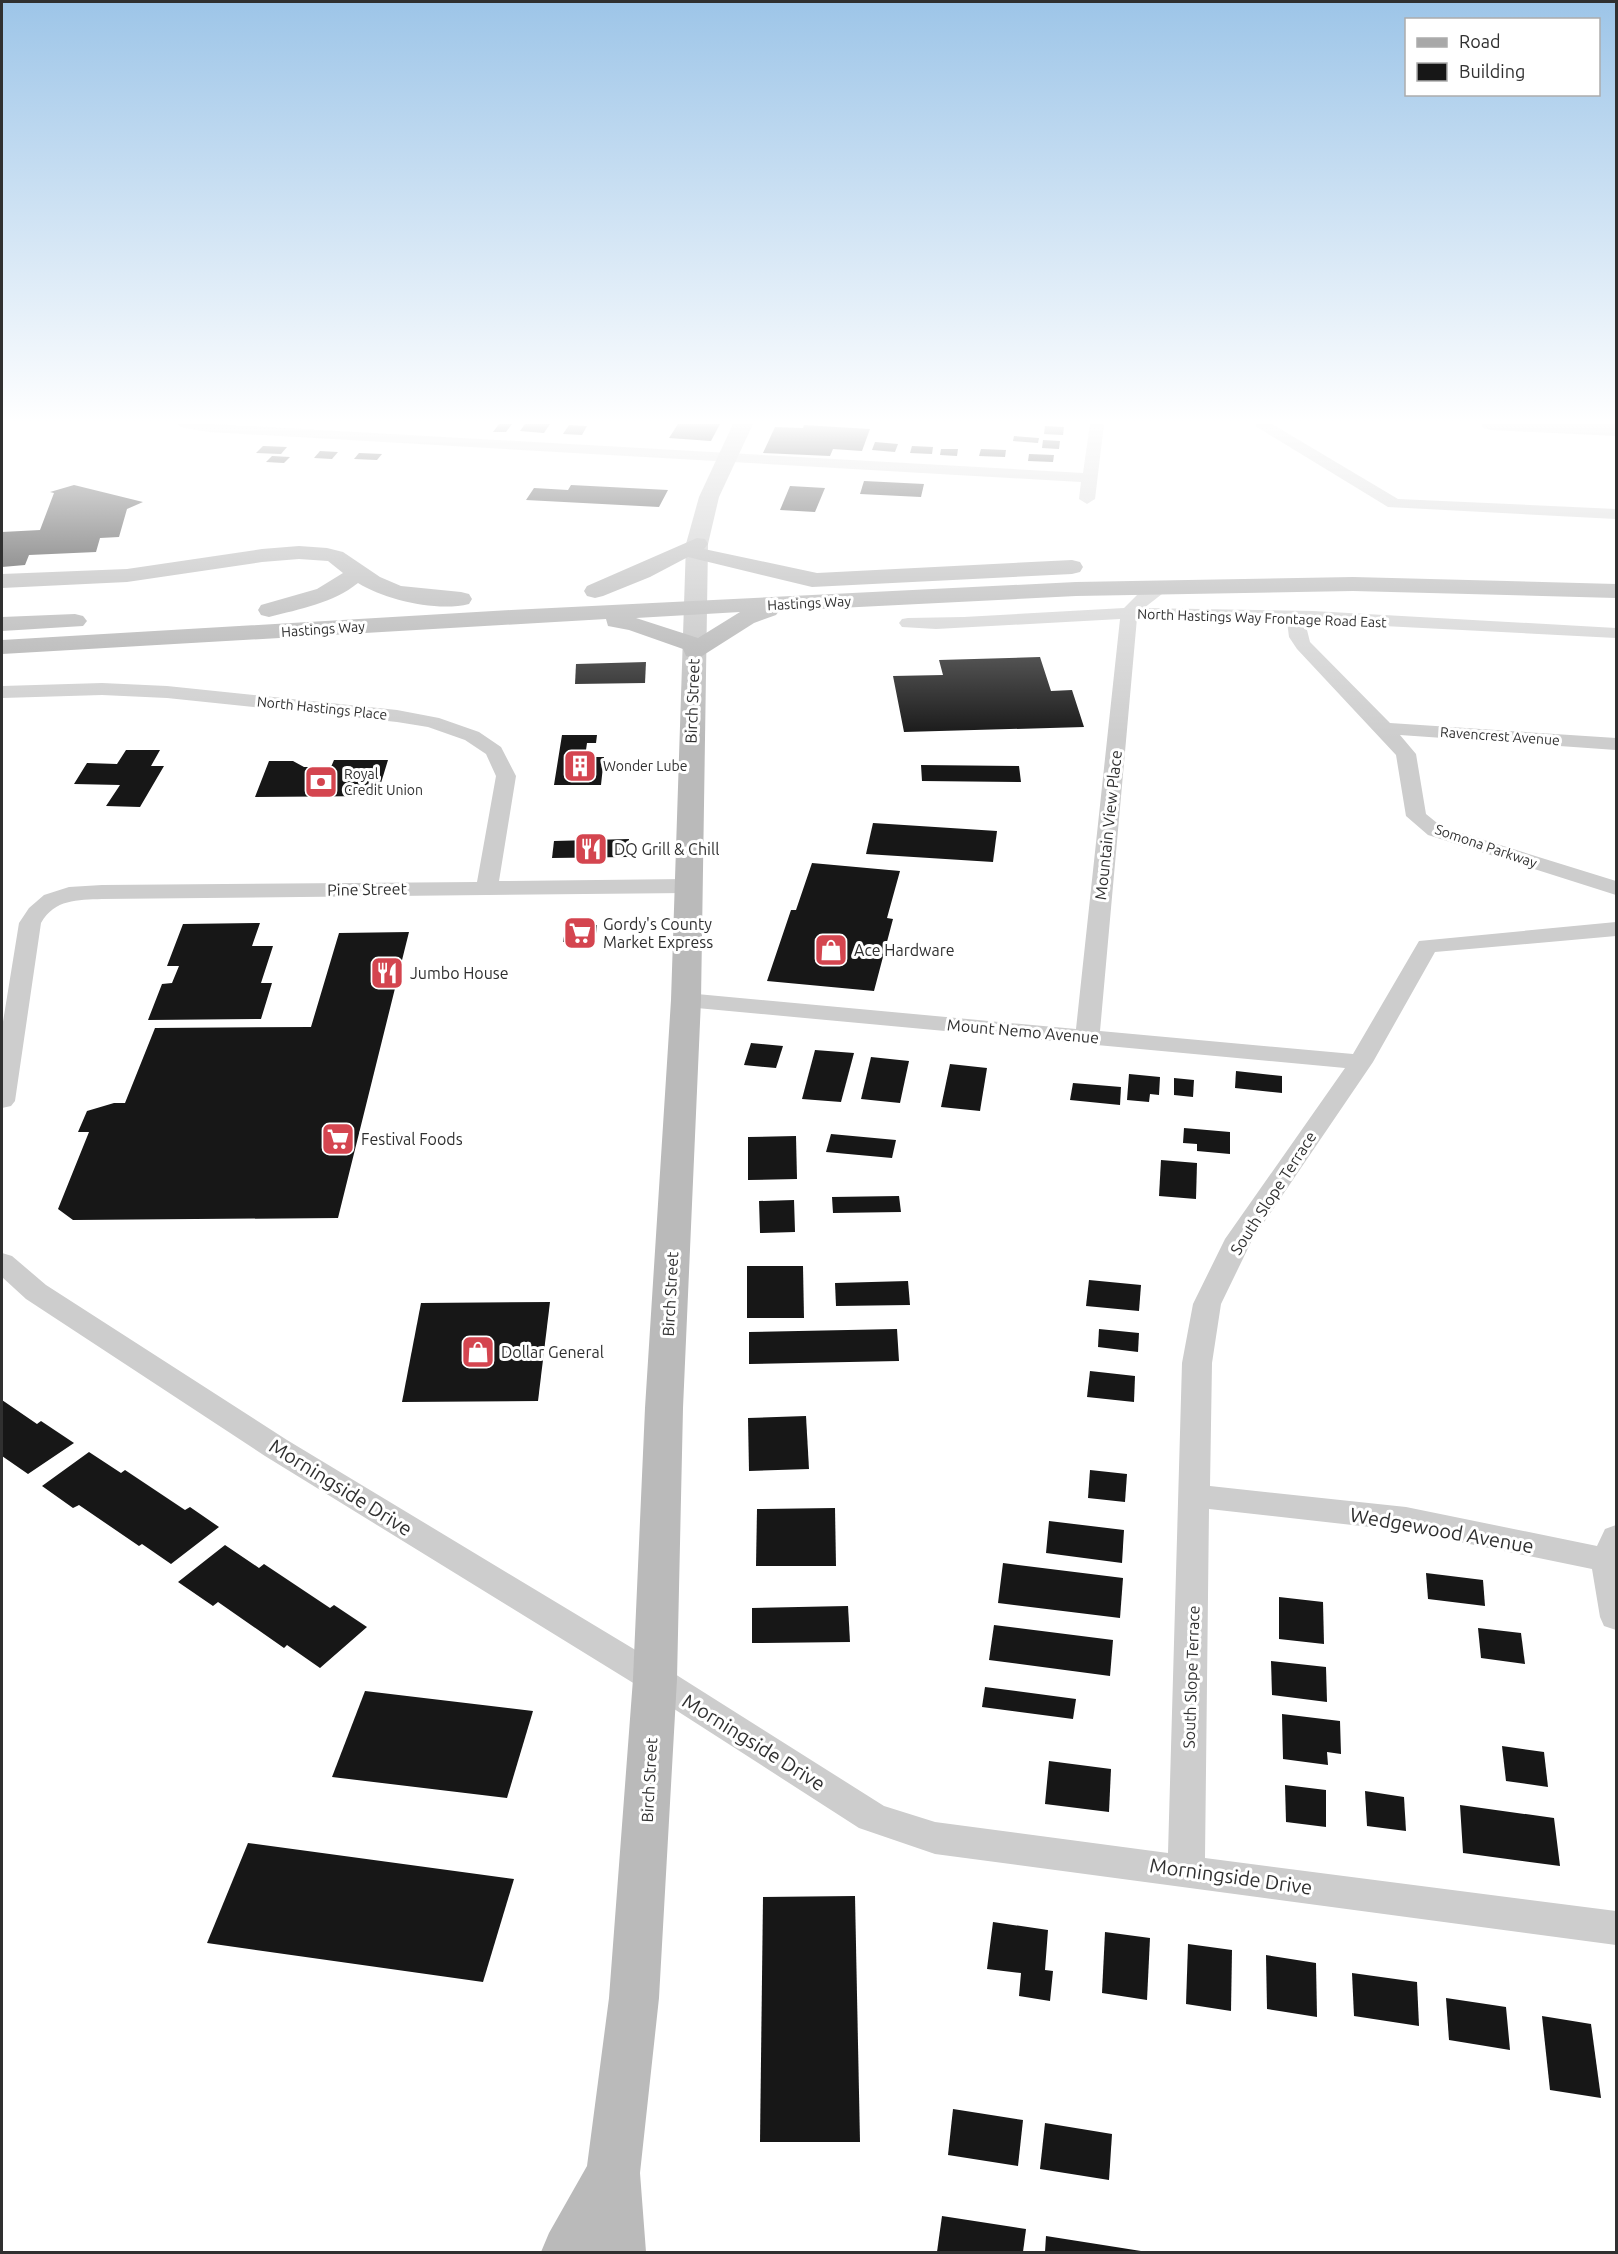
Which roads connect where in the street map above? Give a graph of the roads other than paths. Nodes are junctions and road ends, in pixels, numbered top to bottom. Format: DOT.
graph roads {
  1 [pos="700,529"];
  2 [pos="697,549"];
  3 [pos="1233,565"];
  4 [pos="1094,566"];
  5 [pos="354,568"];
  6 [pos="1617,572"];
  7 [pos="818,580"];
  8 [pos="2,581"];
  9 [pos="742,584"];
  10 [pos="1162,587"];
  11 [pos="1076,589"];
  12 [pos="595,591"];
  13 [pos="687,591"];
  14 [pos="1617,591"];
  15 [pos="460,599"];
  16 [pos="783,604"];
  17 [pos="270,610"];
  18 [pos="246,611"];
  19 [pos="223,612"];
  20 [pos="1129,613"];
  21 [pos="561,615"];
  22 [pos="1295,618"];
  23 [pos="908,623"];
  24 [pos="2,624"];
  25 [pos="1617,633"];
  26 [pos="2,647"];
  27 [pos="694,648"];
  28 [pos="2,692"];
  29 [pos="1384,728"];
  30 [pos="1617,744"];
  31 [pos="687,886"];
  32 [pos="488,888"];
  33 [pos="1617,888"];
  34 [pos="1617,930"];
  35 [pos="686,1000"];
  36 [pos="1087,1036"];
  37 [pos="1361,1062"];
  38 [pos="2,1101"];
  39 [pos="2,1262"];
  40 [pos="1196,1496"];
  41 [pos="1613,1553"];
  42 [pos="1617,1617"];
  43 [pos="655,1679"];
  44 [pos="1186,1870"];
  45 [pos="1617,1928"];
  46 [pos="614,2173"];
  47 [pos="568,2253"];
  48 [pos="618,2253"];
  1 -- 2 [label="main road, Birch Street"];
  2 -- 7 [label="main road"];
  2 -- 12 [label="main road"];
  2 -- 13 [label="main road, Birch Street"];
  3 -- 6 [label="main road"];
  4 -- 7 [label="main road, Hastings Way"];
  5 -- 8 [label="main road"];
  5 -- 15 [label="main road"];
  5 -- 17 [label="main road"];
  7 -- 9 [label="main road, Hastings Way"];
  10 -- 11 [label="main road, Hastings Way"];
  10 -- 14 [label="main road, Hastings Way"];
  10 -- 20 [label="street"];
  11 -- 16 [label="main road, Hastings Way"];
  11 -- 20 [label="street"];
  12 -- 13 [label="main road, Hastings Way"];
  12 -- 15 [label="main road, Hastings Way"];
  13 -- 16 [label="main road, Hastings Way"];
  13 -- 21 [label="main road, Hastings Way"];
  13 -- 27 [label="main road, Birch Street"];
  15 -- 17 [label="main road, Hastings Way"];
  16 -- 27 [label="main road"];
  17 -- 18 [label="main road, Hastings Way"];
  19 -- 24 [label="main road"];
  20 -- 22 [label="street, North Hastings Way Frontage Road East"];
  20 -- 23 [label="street, North Hastings Way Frontage Road East"];
  20 -- 36 [label="street, Mountain View Place"];
  21 -- 26 [label="main road, Hastings Way"];
  21 -- 27 [label="main road"];
  22 -- 25 [label="street, North Hastings Way Frontage Road East"];
  22 -- 29 [label="street, Somona Parkway"];
  27 -- 31 [label="main road, Birch Street"];
  28 -- 32 [label="street, North Hastings Place"];
  29 -- 30 [label="street, Ravencrest Avenue"];
  29 -- 33 [label="street, Somona Parkway"];
  31 -- 32 [label="street, Pine Street"];
  31 -- 35 [label="main road, Birch Street"];
  32 -- 38 [label="street, Pine Street"];
  34 -- 37 [label="street, South Slope Terrace"];
  35 -- 36 [label="street, Mount Nemo Avenue"];
  35 -- 43 [label="main road, Birch Street"];
  36 -- 37 [label="street, Mount Nemo Avenue"];
  37 -- 40 [label="street, South Slope Terrace"];
  39 -- 43 [label="street, Morningside Drive"];
  40 -- 41 [label="street, Wedgewood Avenue"];
  40 -- 44 [label="street, South Slope Terrace"];
  41 -- 42 [label="street"];
  43 -- 44 [label="street, Morningside Drive"];
  43 -- 46 [label="main road, Birch Street"];
  44 -- 45 [label="street, Morningside Drive"];
  46 -- 47 [label="main road, Birch Street"];
  46 -- 48 [label="main road, Birch Street"];
}
